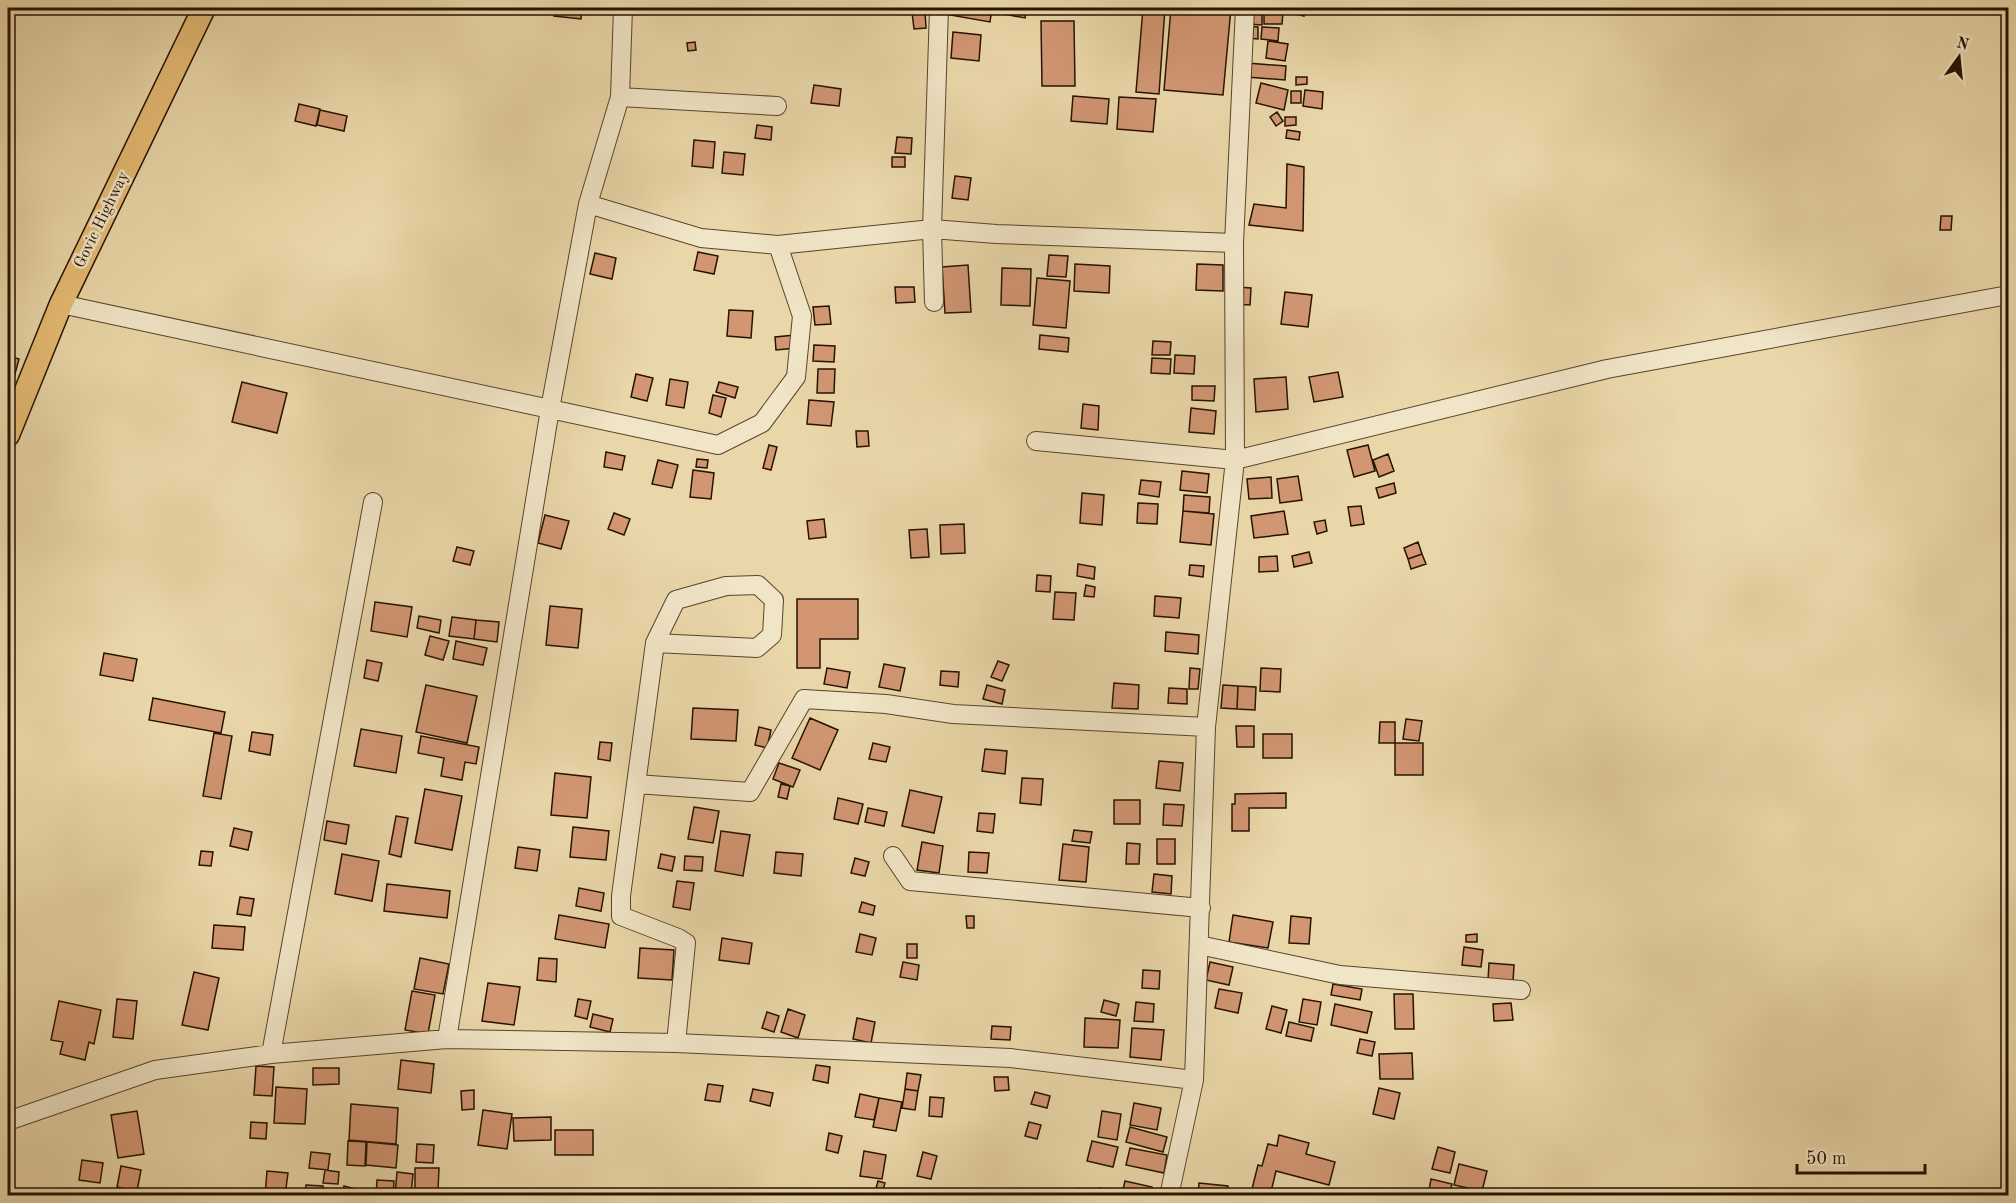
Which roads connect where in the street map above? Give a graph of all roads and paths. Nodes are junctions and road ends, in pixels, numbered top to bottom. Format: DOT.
graph roads {
  1 [pos="204,8"];
  2 [pos="623,8"];
  3 [pos="939,8"];
  4 [pos="1245,8"];
  5 [pos="620,97"];
  6 [pos="777,106"];
  7 [pos="588,204"];
  8 [pos="932,229"];
  9 [pos="1234,243"];
  10 [pos="778,245"];
  11 [pos="2008,295"];
  12 [pos="934,302"];
  13 [pos="61,304"];
  14 [pos="550,409"];
  15 [pos="8,435"];
  16 [pos="1035,441"];
  17 [pos="1235,460"];
  18 [pos="373,501"];
  19 [pos="655,644"];
  20 [pos="1206,727"];
  21 [pos="636,784"];
  22 [pos="892,856"];
  23 [pos="1201,908"];
  24 [pos="1199,945"];
  25 [pos="1521,990"];
  26 [pos="447,1040"];
  27 [pos="676,1043"];
  28 [pos="271,1054"];
  29 [pos="1194,1080"];
  30 [pos="8,1121"];
  31 [pos="1169,1196"];
  1 -- 13 [label="main road, Govic Highway"];
  2 -- 5 [label="street"];
  3 -- 8 [label="street"];
  4 -- 9 [label="street"];
  5 -- 6 [label="street"];
  5 -- 7 [label="street"];
  7 -- 10 [label="street"];
  7 -- 14 [label="street"];
  8 -- 9 [label="street"];
  8 -- 10 [label="street"];
  8 -- 12 [label="street"];
  9 -- 17 [label="street"];
  10 -- 14 [label="street"];
  11 -- 17 [label="street"];
  13 -- 14 [label="street"];
  13 -- 15 [label="main road, Govic Highway"];
  14 -- 26 [label="street"];
  16 -- 17 [label="street"];
  17 -- 20 [label="street"];
  18 -- 28 [label="street"];
  19 -- 19 [label="street"];
  19 -- 21 [label="street"];
  20 -- 21 [label="street"];
  20 -- 23 [label="street"];
  21 -- 27 [label="street"];
  22 -- 23 [label="street"];
  23 -- 24 [label="street"];
  24 -- 25 [label="street"];
  24 -- 29 [label="street"];
  26 -- 27 [label="street"];
  26 -- 28 [label="street"];
  27 -- 29 [label="street"];
  28 -- 30 [label="street"];
  29 -- 31 [label="street"];
}
